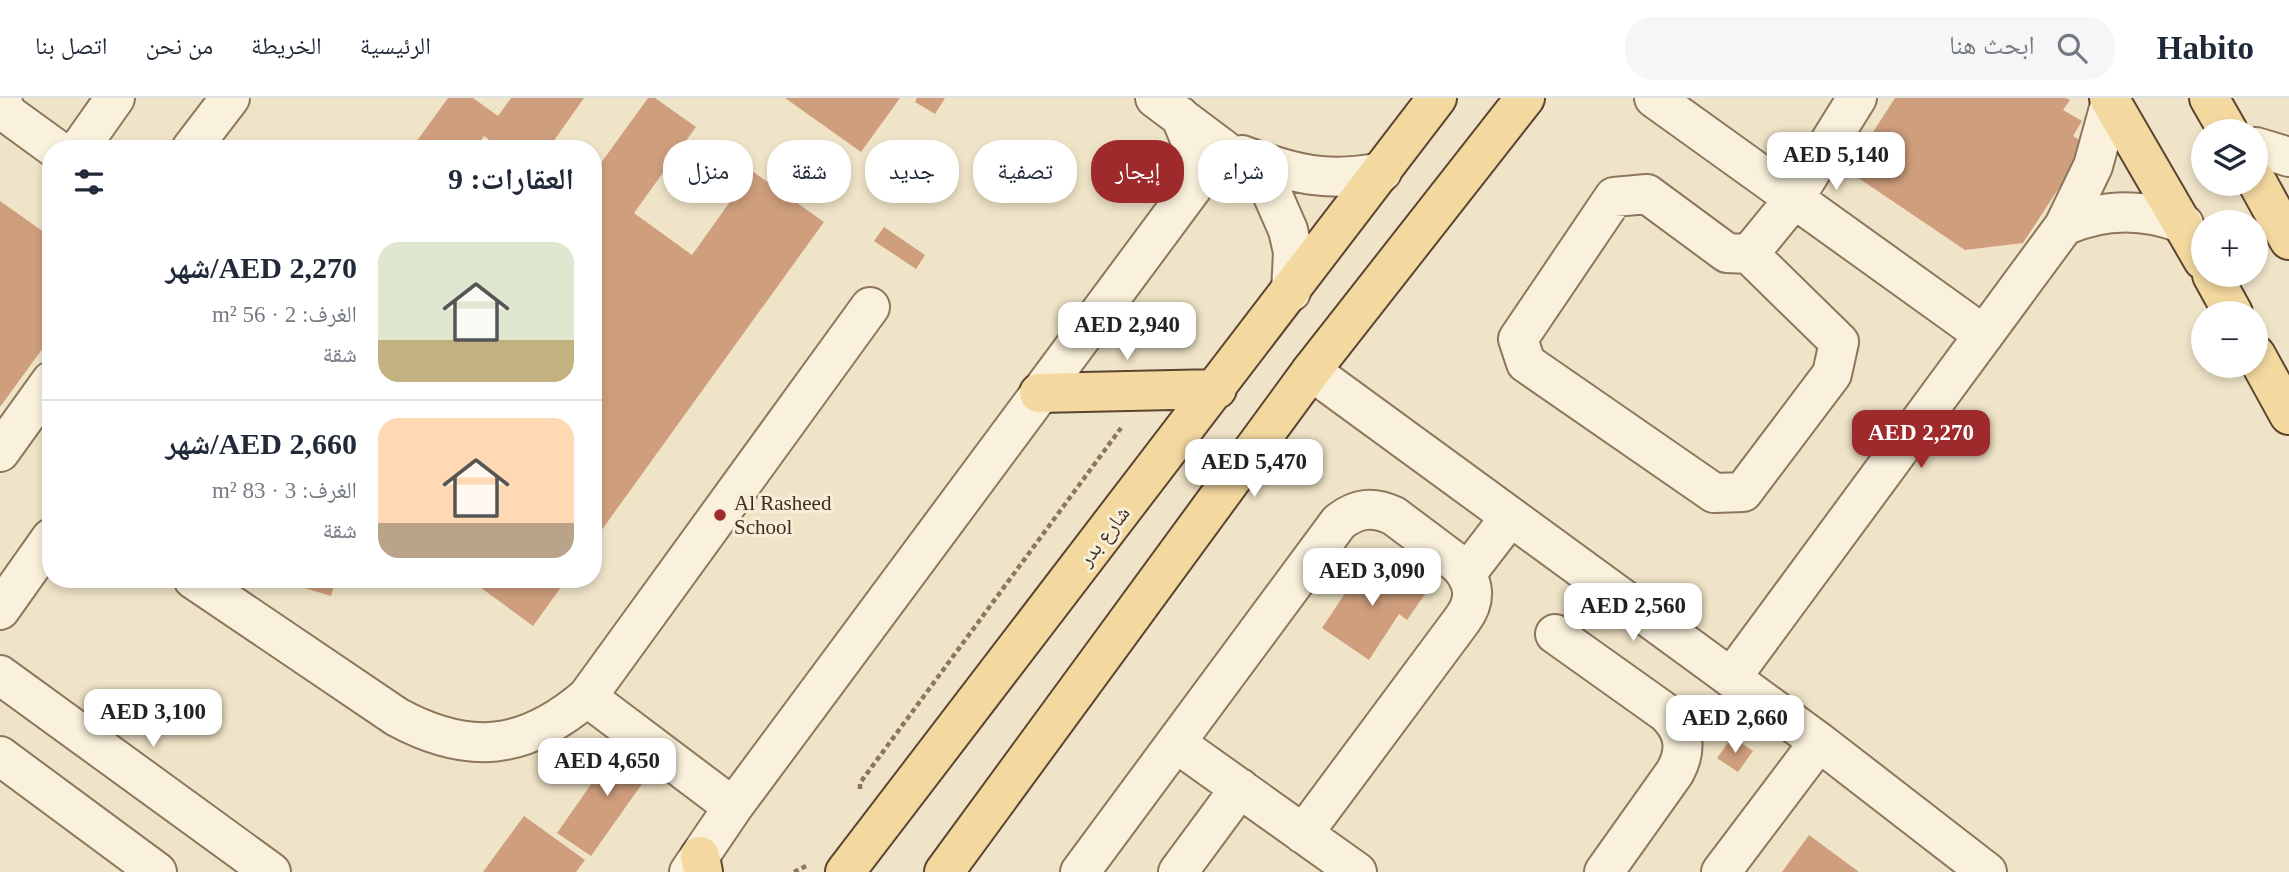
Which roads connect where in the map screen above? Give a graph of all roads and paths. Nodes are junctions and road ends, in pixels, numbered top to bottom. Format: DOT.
graph roads {
  1 [pos="2,98"];
  2 [pos="115,98"];
  3 [pos="230,98"];
  4 [pos="1437,98"];
  5 [pos="1525,98"];
  6 [pos="1654,98"];
  7 [pos="2209,98"];
  8 [pos="2110,99"];
  9 [pos="1168,107"];
  10 [pos="1841,107"];
  11 [pos="2221,119"];
  12 [pos="0,139"];
  13 [pos="44,140"];
  14 [pos="85,140"];
  15 [pos="198,140"];
  16 [pos="1211,140"];
  17 [pos="2268,151"];
  18 [pos="2289,157"];
  19 [pos="42,168"];
  20 [pos="1288,172"];
  21 [pos="1382,172"];
  22 [pos="2265,196"];
  23 [pos="1794,199"];
  24 [pos="1277,203"];
  25 [pos="2184,224"];
  26 [pos="2064,226"];
  27 [pos="2191,237"];
  28 [pos="2289,240"];
  29 [pos="1748,254"];
  30 [pos="1291,292"];
  31 [pos="870,307"];
  32 [pos="1984,335"];
  33 [pos="1311,370"];
  34 [pos="2268,377"];
  35 [pos="1217,388"];
  36 [pos="1148,391"];
  37 [pos="1039,393"];
  38 [pos="42,394"];
  39 [pos="2289,415"];
  40 [pos="0,452"];
  41 [pos="1510,517"];
  42 [pos="42,551"];
  43 [pos="1467,573"];
  44 [pos="206,588"];
  45 [pos="0,610"];
  46 [pos="1555,634"];
  47 [pos="0,675"];
  48 [pos="1731,678"];
  49 [pos="587,697"];
  50 [pos="1819,742"];
  51 [pos="1176,743"];
  52 [pos="0,757"];
  53 [pos="1240,788"];
  54 [pos="733,807"];
  55 [pos="1303,834"];
  56 [pos="869,841"];
  57 [pos="697,867"];
  58 [pos="157,872"];
  59 [pos="271,872"];
  60 [pos="845,872"];
  61 [pos="943,872"];
  62 [pos="1080,872"];
  63 [pos="1178,872"];
  64 [pos="1357,872"];
  65 [pos="1604,872"];
  66 [pos="1721,872"];
  67 [pos="1987,872"];
  1 -- 13 [label="street"];
  2 -- 14 [label="street"];
  3 -- 15 [label="street"];
  4 -- 21 [label="main road, شارع بدر"];
  5 -- 33 [label="main road"];
  6 -- 23 [label="street"];
  7 -- 11 [label="main road"];
  8 -- 25 [label="main road"];
  8 -- 26 [label="street"];
  9 -- 16 [label="street"];
  9 -- 37 [label="street"];
  10 -- 23 [label="street"];
  12 -- 19 [label="street"];
  17 -- 18 [label="street"];
  20 -- 21 [label="street"];
  21 -- 30 [label="main road, شارع بدر"];
  22 -- 28 [label="main road"];
  23 -- 29 [label="street"];
  23 -- 32 [label="street"];
  24 -- 30 [label="street"];
  25 -- 26 [label="street"];
  25 -- 27 [label="main road"];
  26 -- 32 [label="street"];
  29 -- 29 [label="street"];
  30 -- 35 [label="main road, شارع بدر"];
  31 -- 49 [label="street"];
  32 -- 48 [label="street"];
  33 -- 41 [label="street"];
  33 -- 61 [label="main road"];
  34 -- 39 [label="main road"];
  35 -- 36 [label="main road"];
  35 -- 56 [label="main road, شارع بدر"];
  36 -- 37 [label="main road"];
  36 -- 56 [label="path"];
  37 -- 54 [label="street"];
  38 -- 40 [label="street"];
  41 -- 43 [label="street"];
  41 -- 48 [label="street"];
  42 -- 45 [label="street"];
  43 -- 51 [label="street"];
  43 -- 55 [label="street"];
  44 -- 49 [label="street"];
  46 -- 65 [label="street"];
  47 -- 59 [label="street"];
  48 -- 50 [label="street"];
  49 -- 54 [label="street"];
  50 -- 66 [label="street"];
  50 -- 67 [label="street"];
  51 -- 53 [label="street"];
  51 -- 62 [label="street"];
  52 -- 58 [label="street"];
  53 -- 55 [label="street"];
  53 -- 63 [label="street"];
  54 -- 57 [label="street"];
  55 -- 64 [label="street"];
  56 -- 60 [label="main road, شارع بدر"];
}
